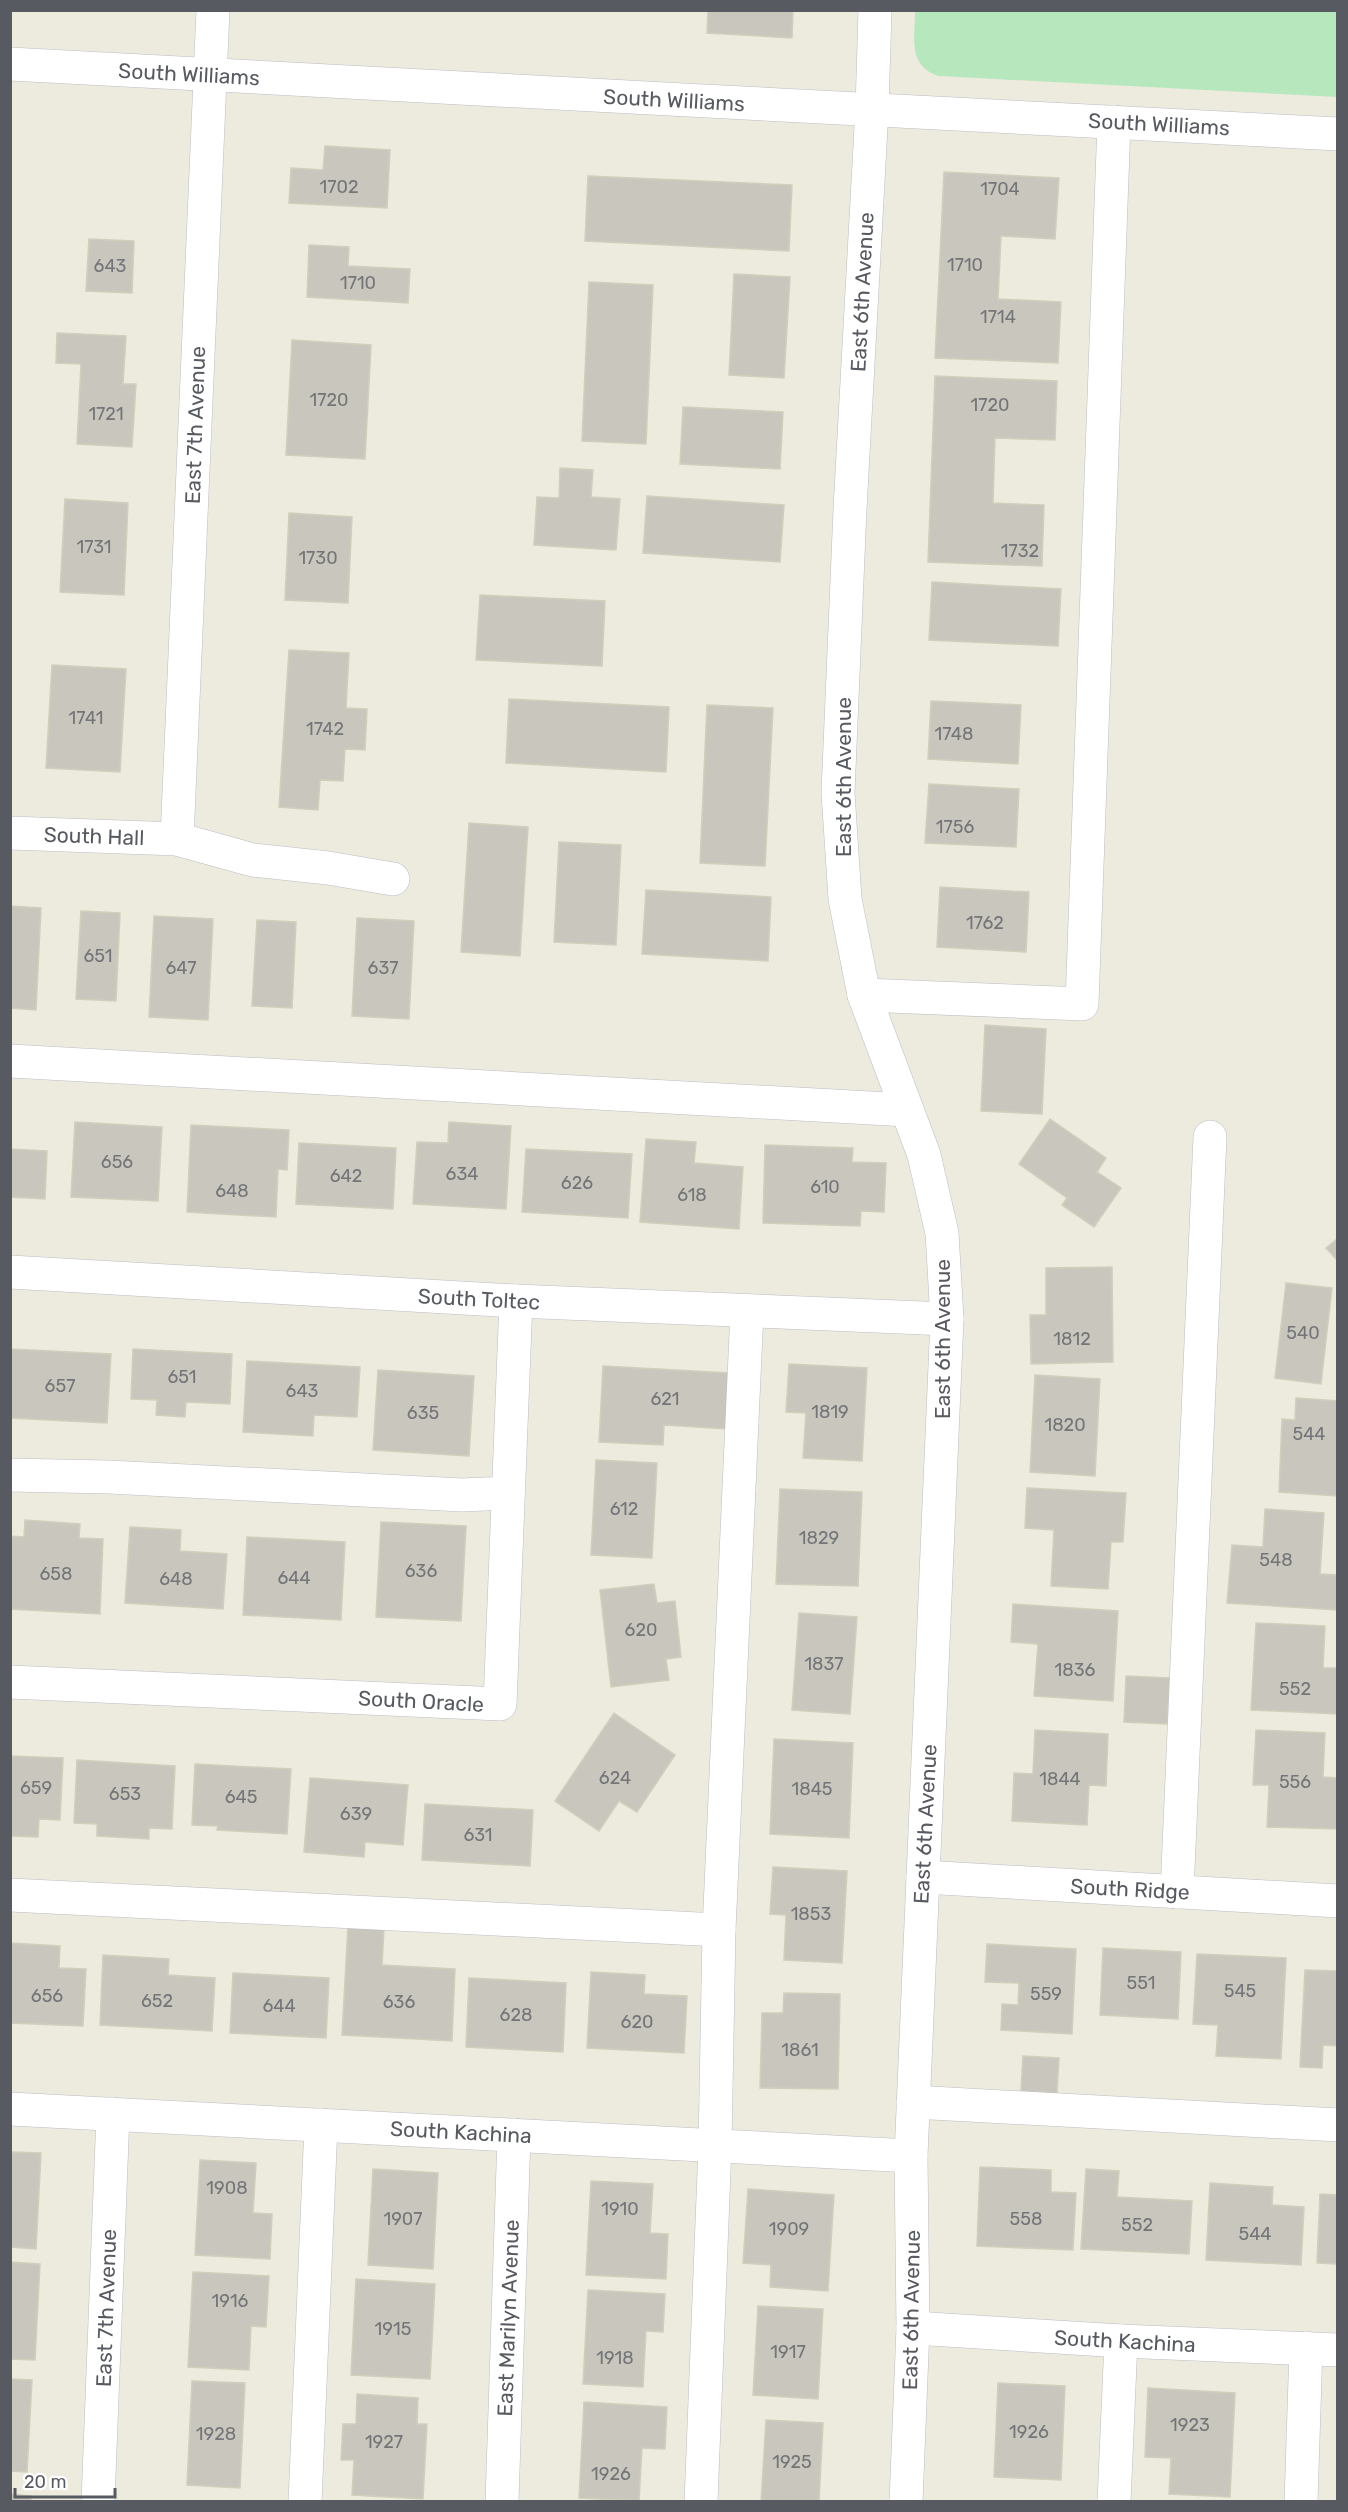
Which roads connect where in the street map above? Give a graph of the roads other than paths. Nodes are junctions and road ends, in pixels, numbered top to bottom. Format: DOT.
graph roads {
  1 [pos="213,10"];
  2 [pos="875,10"];
  3 [pos="10,64"];
  4 [pos="210,75"];
  5 [pos="872,109"];
  6 [pos="1114,122"];
  7 [pos="1338,134"];
  8 [pos="10,833"];
  9 [pos="177,839"];
  10 [pos="393,879"];
  11 [pos="864,995"];
  12 [pos="10,1061"];
  13 [pos="907,1110"];
  14 [pos="1210,1137"];
  15 [pos="10,1272"];
  16 [pos="516,1301"];
  17 [pos="747,1311"];
  18 [pos="947,1319"];
  19 [pos="10,1474"];
  20 [pos="508,1493"];
  21 [pos="10,1682"];
  22 [pos="923,1877"];
  23 [pos="1177,1892"];
  24 [pos="10,1895"];
  25 [pos="1338,1901"];
  26 [pos="719,1930"];
  27 [pos="913,2102"];
  28 [pos="10,2109"];
  29 [pos="113,2114"];
  30 [pos="321,2125"];
  31 [pos="1338,2125"];
  32 [pos="514,2135"];
  33 [pos="715,2146"];
  34 [pos="911,2156"];
  35 [pos="913,2328"];
  36 [pos="1121,2342"];
  37 [pos="1322,2349"];
  38 [pos="98,2502"];
  39 [pos="305,2502"];
  40 [pos="502,2502"];
  41 [pos="701,2502"];
  42 [pos="906,2502"];
  43 [pos="1114,2502"];
  44 [pos="1301,2502"];
  1 -- 4 [label="street, East 7th Avenue"];
  2 -- 5 [label="street, East 6th Avenue"];
  3 -- 4 [label="street, South Williams"];
  4 -- 5 [label="street, South Williams"];
  4 -- 9 [label="street, East 7th Avenue"];
  5 -- 6 [label="street, South Williams"];
  5 -- 11 [label="street, East 6th Avenue"];
  6 -- 7 [label="street, South Williams"];
  6 -- 11 [label="street"];
  8 -- 9 [label="street, South Hall"];
  9 -- 10 [label="street, South Hall"];
  11 -- 13 [label="street, East 6th Avenue"];
  12 -- 13 [label="street"];
  13 -- 18 [label="street, East 6th Avenue"];
  14 -- 23 [label="street"];
  15 -- 16 [label="street, South Toltec"];
  16 -- 17 [label="street, South Toltec"];
  16 -- 20 [label="street, South Oracle"];
  17 -- 18 [label="street, South Toltec"];
  17 -- 26 [label="street"];
  18 -- 22 [label="street, East 6th Avenue"];
  19 -- 20 [label="street"];
  20 -- 21 [label="street, South Oracle"];
  22 -- 23 [label="street, South Ridge"];
  22 -- 27 [label="street, East 6th Avenue"];
  23 -- 25 [label="street, South Ridge"];
  24 -- 26 [label="street"];
  26 -- 33 [label="street"];
  27 -- 31 [label="street"];
  27 -- 34 [label="street, East 6th Avenue"];
  28 -- 29 [label="street, South Kachina"];
  29 -- 30 [label="street, South Kachina"];
  29 -- 38 [label="street, East 7th Avenue"];
  30 -- 32 [label="street, South Kachina"];
  30 -- 39 [label="street"];
  32 -- 33 [label="street, South Kachina"];
  32 -- 40 [label="street, East Marilyn Avenue"];
  33 -- 34 [label="street, South Kachina"];
  33 -- 41 [label="street"];
  34 -- 35 [label="street, East 6th Avenue"];
  35 -- 36 [label="street, South Kachina"];
  35 -- 42 [label="street, East 6th Avenue"];
  36 -- 37 [label="street, South Kachina"];
  36 -- 43 [label="street"];
  37 -- 44 [label="street"];
}
